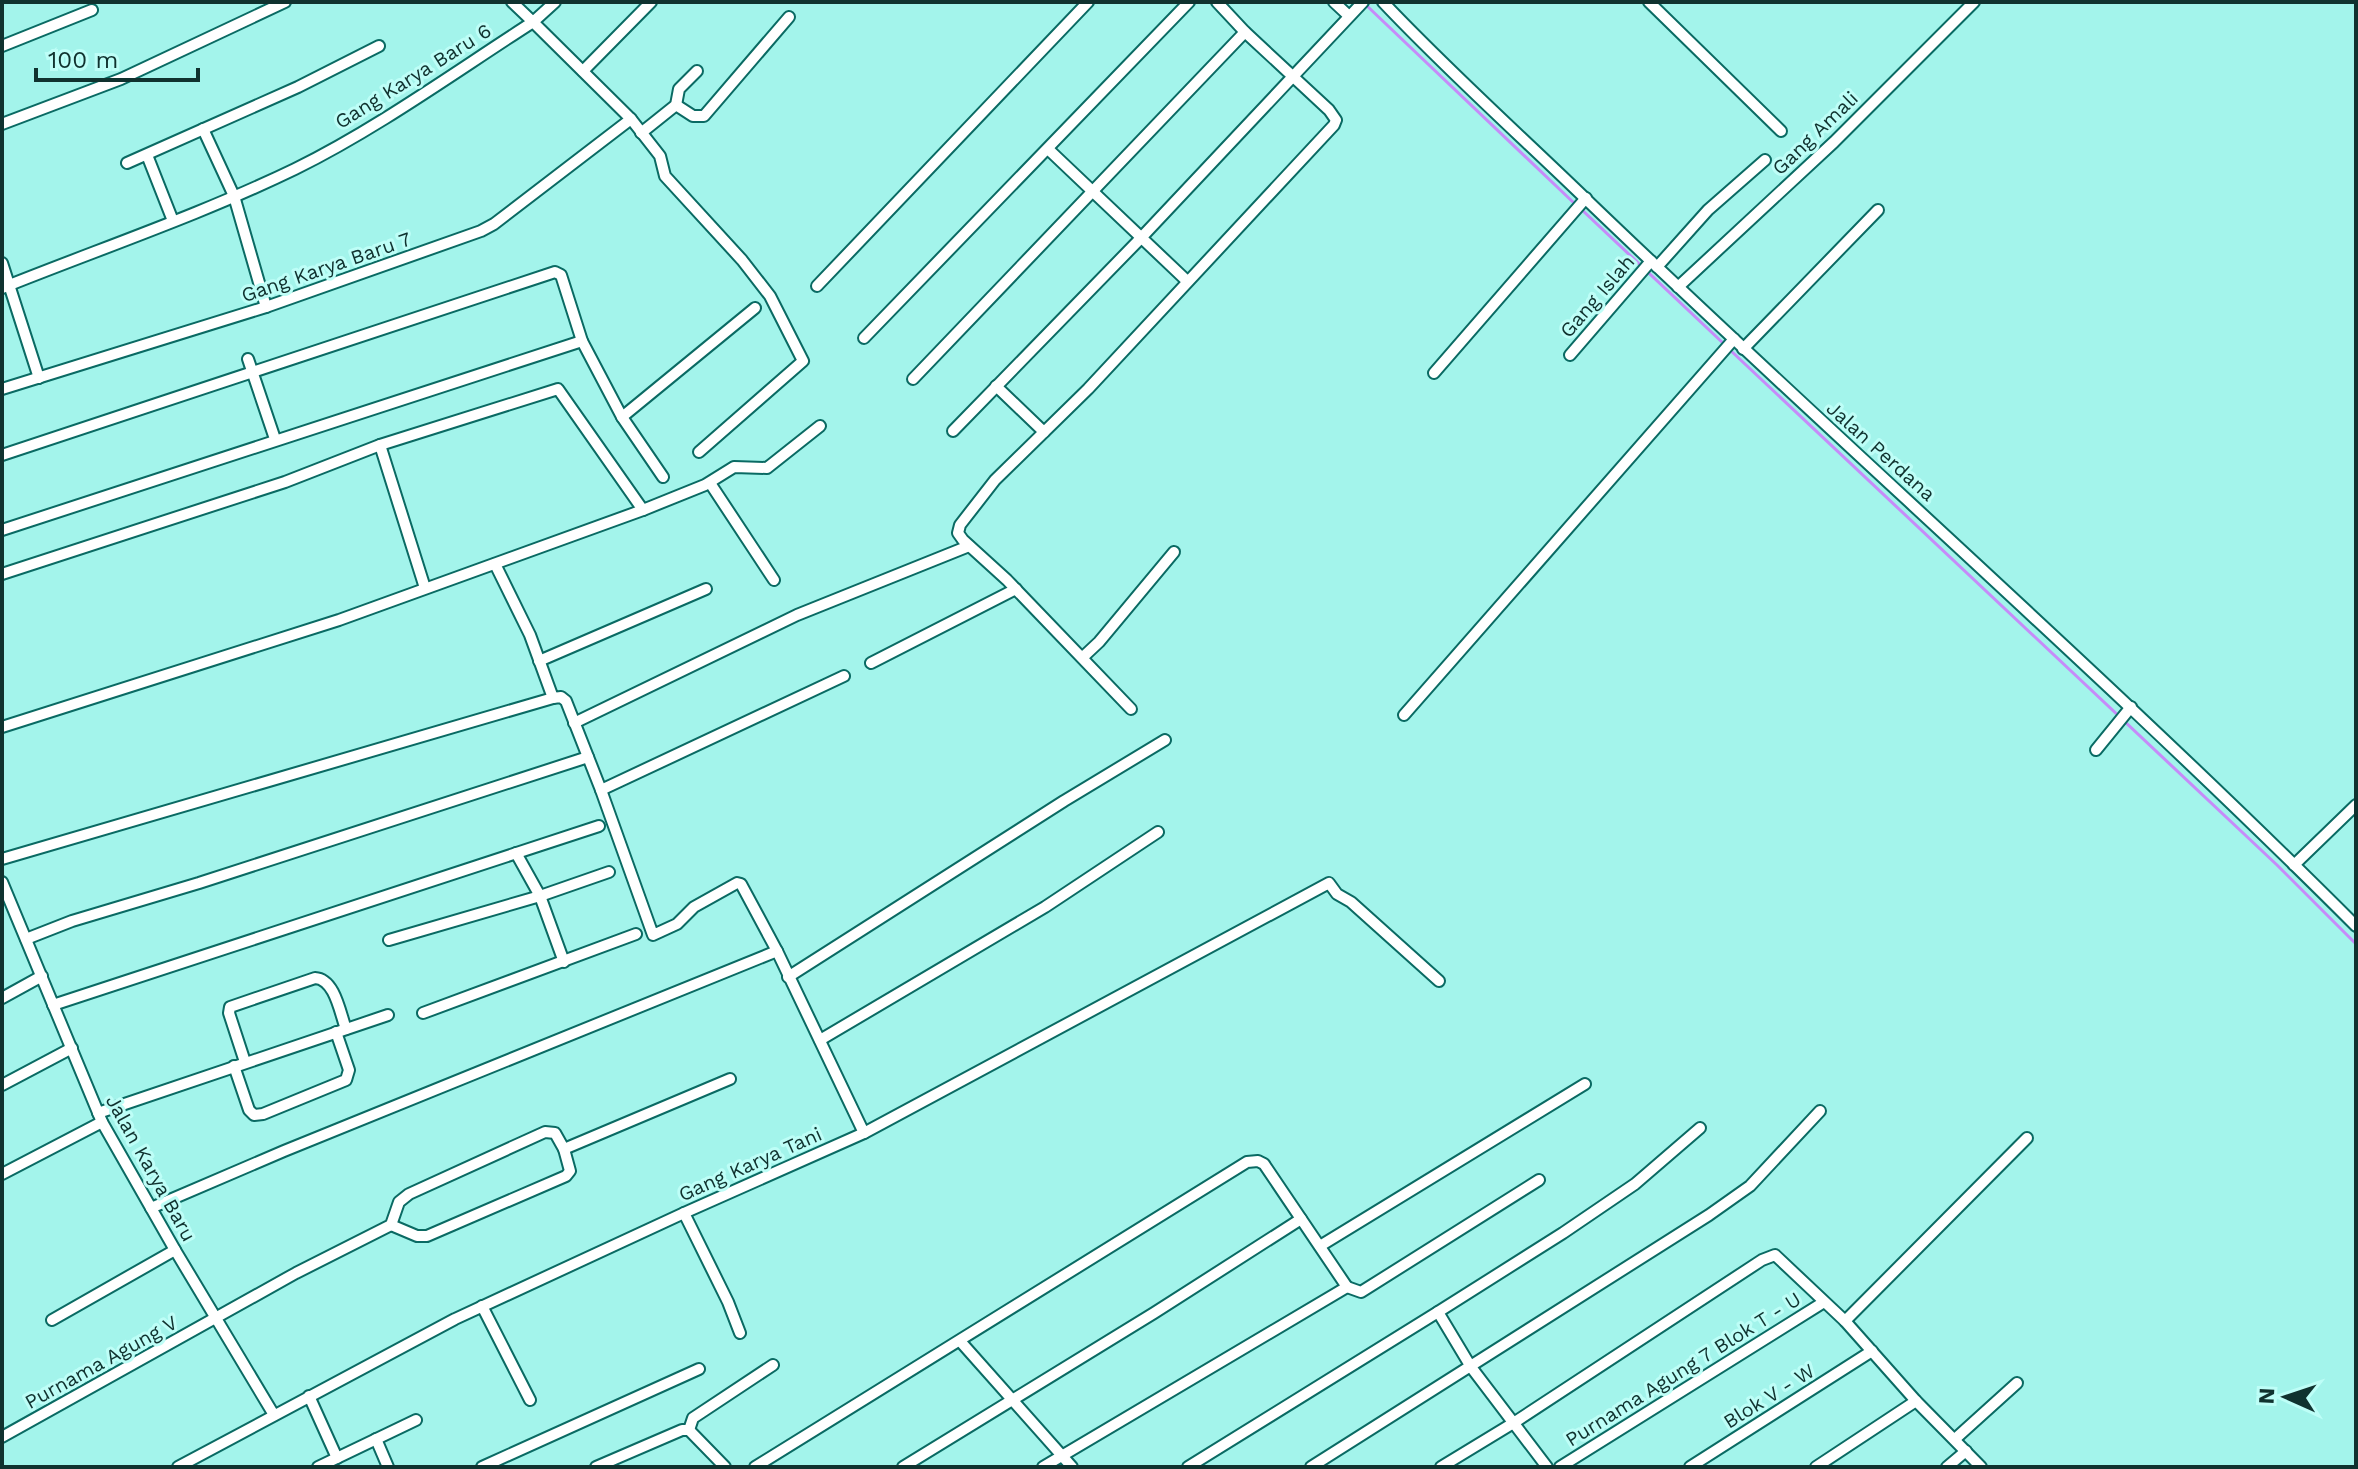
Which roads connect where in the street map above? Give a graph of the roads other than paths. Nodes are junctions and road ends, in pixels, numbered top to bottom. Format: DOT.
graph roads {
  1 [pos="285,2"];
  2 [pos="512,2"];
  3 [pos="555,2"];
  4 [pos="651,2"];
  5 [pos="1088,2"];
  6 [pos="1189,2"];
  7 [pos="1217,2"];
  8 [pos="1334,2"];
  9 [pos="1649,2"];
  10 [pos="1974,2"];
  11 [pos="1389,4"];
  12 [pos="1356,9"];
  13 [pos="92,10"];
  14 [pos="789,17"];
  15 [pos="533,22"];
  16 [pos="1245,32"];
  17 [pos="2,46"];
  18 [pos="379,46"];
  19 [pos="583,71"];
  20 [pos="697,71"];
  21 [pos="1293,76"];
  22 [pos="676,105"];
  23 [pos="631,119"];
  24 [pos="2,124"];
  25 [pos="203,129"];
  26 [pos="1781,131"];
  27 [pos="641,133"];
  28 [pos="1048,149"];
  29 [pos="147,155"];
  30 [pos="1765,160"];
  31 [pos="127,163"];
  32 [pos="1093,193"];
  33 [pos="234,196"];
  34 [pos="1584,200"];
  35 [pos="1878,210"];
  36 [pos="173,221"];
  37 [pos="1140,239"];
  38 [pos="2,263"];
  39 [pos="1654,264"];
  40 [pos="1187,281"];
  41 [pos="817,286"];
  42 [pos="6,287"];
  43 [pos="1678,287"];
  44 [pos="266,307"];
  45 [pos="755,308"];
  46 [pos="864,338"];
  47 [pos="1732,340"];
  48 [pos="582,341"];
  49 [pos="1743,349"];
  50 [pos="1570,355"];
  51 [pos="248,359"];
  52 [pos="252,371"];
  53 [pos="1434,373"];
  54 [pos="39,378"];
  55 [pos="913,379"];
  56 [pos="996,386"];
  57 [pos="2,389"];
  58 [pos="622,417"];
  59 [pos="820,426"];
  60 [pos="953,431"];
  61 [pos="1044,432"];
  62 [pos="275,439"];
  63 [pos="380,445"];
  64 [pos="699,452"];
  65 [pos="2,455"];
  66 [pos="663,477"];
  67 [pos="710,483"];
  68 [pos="643,510"];
  69 [pos="2,530"];
  70 [pos="969,546"];
  71 [pos="1174,552"];
  72 [pos="495,564"];
  73 [pos="2,574"];
  74 [pos="774,580"];
  75 [pos="425,588"];
  76 [pos="706,589"];
  77 [pos="1016,589"];
  78 [pos="1083,657"];
  79 [pos="539,661"];
  80 [pos="871,663"];
  81 [pos="844,676"];
  82 [pos="553,698"];
  83 [pos="1131,709"];
  84 [pos="1404,715"];
  85 [pos="2124,715"];
  86 [pos="574,723"];
  87 [pos="2,727"];
  88 [pos="1165,740"];
  89 [pos="2096,750"];
  90 [pos="588,757"];
  91 [pos="601,790"];
  92 [pos="2356,805"];
  93 [pos="599,826"];
  94 [pos="1158,832"];
  95 [pos="516,853"];
  96 [pos="2,859"];
  97 [pos="2294,865"];
  98 [pos="609,872"];
  99 [pos="2,882"];
  100 [pos="540,896"];
  101 [pos="2356,926"];
  102 [pos="636,934"];
  103 [pos="26,939"];
  104 [pos="389,940"];
  105 [pos="777,951"];
  106 [pos="564,962"];
  107 [pos="42,976"];
  108 [pos="788,977"];
  109 [pos="1439,981"];
  110 [pos="2,998"];
  111 [pos="53,1005"];
  112 [pos="423,1013"];
  113 [pos="388,1015"];
  114 [pos="341,1030"];
  115 [pos="820,1040"];
  116 [pos="72,1048"];
  117 [pos="245,1062"];
  118 [pos="234,1066"];
  119 [pos="730,1079"];
  120 [pos="1585,1084"];
  121 [pos="2,1085"];
  122 [pos="1820,1111"];
  123 [pos="100,1117"];
  124 [pos="1700,1128"];
  125 [pos="864,1133"];
  126 [pos="2027,1138"];
  127 [pos="564,1149"];
  128 [pos="2,1174"];
  129 [pos="1539,1180"];
  130 [pos="151,1208"];
  131 [pos="684,1213"];
  132 [pos="1301,1219"];
  133 [pos="391,1225"];
  134 [pos="1320,1246"];
  135 [pos="175,1250"];
  136 [pos="1347,1287"];
  137 [pos="1824,1302"];
  138 [pos="482,1306"];
  139 [pos="1438,1312"];
  140 [pos="217,1318"];
  141 [pos="52,1320"];
  142 [pos="1845,1321"];
  143 [pos="740,1333"];
  144 [pos="960,1341"];
  145 [pos="1870,1353"];
  146 [pos="773,1365"];
  147 [pos="1471,1367"];
  148 [pos="699,1369"];
  149 [pos="2017,1383"];
  150 [pos="309,1396"];
  151 [pos="530,1400"];
  152 [pos="1011,1400"];
  153 [pos="1916,1401"];
  154 [pos="274,1415"];
  155 [pos="416,1420"];
  156 [pos="1515,1422"];
  157 [pos="689,1430"];
  158 [pos="2,1437"];
  159 [pos="376,1439"];
  160 [pos="1955,1439"];
  161 [pos="1966,1451"];
  162 [pos="1062,1455"];
  163 [pos="337,1458"];
  164 [pos="178,1467"];
  165 [pos="318,1467"];
  166 [pos="388,1467"];
  167 [pos="482,1467"];
  168 [pos="596,1467"];
  169 [pos="725,1467"];
  170 [pos="755,1467"];
  171 [pos="903,1467"];
  172 [pos="1043,1467"];
  173 [pos="1072,1467"];
  174 [pos="1188,1467"];
  175 [pos="1311,1467"];
  176 [pos="1441,1467"];
  177 [pos="1547,1467"];
  178 [pos="1560,1467"];
  179 [pos="1690,1467"];
  180 [pos="1816,1467"];
  181 [pos="1947,1467"];
  182 [pos="1981,1467"];
  1 -- 24 [label="street"];
  2 -- 15 [label="street"];
  3 -- 15 [label="street, Gang Karya Baru 6"];
  4 -- 19 [label="street"];
  5 -- 41 [label="street"];
  6 -- 28 [label="street"];
  7 -- 16 [label="street"];
  8 -- 12 [label="street"];
  9 -- 26 [label="street"];
  10 -- 43 [label="street, Gang Amali"];
  11 -- 34 [label="street, Jalan Perdana"];
  12 -- 21 [label="street"];
  13 -- 17 [label="street"];
  14 -- 22 [label="street"];
  15 -- 19 [label="street"];
  15 -- 33 [label="street, Gang Karya Baru 6"];
  16 -- 21 [label="street"];
  16 -- 32 [label="street"];
  18 -- 25 [label="street"];
  19 -- 23 [label="street"];
  20 -- 22 [label="street"];
  21 -- 37 [label="street"];
  21 -- 40 [label="street"];
  22 -- 27 [label="street"];
  23 -- 27 [label="street"];
  23 -- 44 [label="street, Gang Karya Baru 7"];
  25 -- 29 [label="street"];
  25 -- 33 [label="street"];
  27 -- 64 [label="street"];
  28 -- 32 [label="street"];
  28 -- 46 [label="street"];
  29 -- 31 [label="street"];
  29 -- 36 [label="street"];
  30 -- 39 [label="street, Gang Islah"];
  32 -- 37 [label="street"];
  32 -- 55 [label="street"];
  33 -- 36 [label="street, Gang Karya Baru 6"];
  33 -- 44 [label="street"];
  34 -- 39 [label="street, Jalan Perdana"];
  34 -- 53 [label="street"];
  35 -- 49 [label="street"];
  36 -- 42 [label="street, Gang Karya Baru 6"];
  37 -- 40 [label="street"];
  37 -- 56 [label="street"];
  38 -- 42 [label="street"];
  39 -- 43 [label="street, Jalan Perdana"];
  39 -- 50 [label="street, Gang Islah"];
  40 -- 61 [label="street"];
  42 -- 54 [label="street"];
  43 -- 47 [label="street, Jalan Perdana"];
  44 -- 54 [label="street, Gang Karya Baru 7"];
  45 -- 58 [label="street"];
  47 -- 49 [label="street, Jalan Perdana"];
  47 -- 84 [label="street"];
  48 -- 52 [label="street"];
  48 -- 58 [label="street"];
  48 -- 62 [label="street"];
  49 -- 85 [label="street, Jalan Perdana"];
  51 -- 52 [label="street"];
  52 -- 62 [label="street"];
  52 -- 65 [label="street"];
  54 -- 57 [label="street, Gang Karya Baru 7"];
  56 -- 60 [label="street"];
  56 -- 61 [label="street"];
  58 -- 66 [label="street"];
  59 -- 67 [label="street"];
  61 -- 70 [label="street"];
  62 -- 69 [label="street"];
  63 -- 68 [label="street"];
  63 -- 73 [label="street"];
  63 -- 75 [label="street"];
  67 -- 68 [label="street"];
  67 -- 74 [label="street"];
  68 -- 72 [label="street"];
  70 -- 77 [label="street"];
  70 -- 86 [label="street"];
  71 -- 78 [label="street"];
  72 -- 75 [label="street"];
  72 -- 79 [label="street"];
  75 -- 87 [label="street"];
  76 -- 79 [label="street"];
  77 -- 78 [label="street"];
  77 -- 80 [label="street"];
  78 -- 83 [label="street"];
  79 -- 82 [label="street"];
  81 -- 91 [label="street"];
  82 -- 86 [label="street"];
  82 -- 96 [label="street"];
  85 -- 89 [label="street"];
  85 -- 97 [label="street, Jalan Perdana"];
  86 -- 90 [label="street"];
  88 -- 108 [label="street"];
  90 -- 91 [label="street"];
  90 -- 103 [label="street"];
  91 -- 105 [label="street"];
  92 -- 97 [label="street"];
  93 -- 95 [label="street"];
  94 -- 115 [label="street"];
  95 -- 100 [label="street"];
  95 -- 111 [label="street"];
  97 -- 101 [label="street, Jalan Perdana"];
  98 -- 100 [label="street"];
  99 -- 103 [label="street, Jalan Karya Baru"];
  100 -- 104 [label="street"];
  100 -- 106 [label="street"];
  102 -- 106 [label="street"];
  103 -- 107 [label="street, Jalan Karya Baru"];
  105 -- 108 [label="street"];
  105 -- 130 [label="street"];
  106 -- 112 [label="street"];
  107 -- 110 [label="street"];
  107 -- 111 [label="street, Jalan Karya Baru"];
  108 -- 115 [label="street"];
  109 -- 125 [label="street, Gang Karya Tani"];
  111 -- 116 [label="street, Jalan Karya Baru"];
  113 -- 114 [label="street"];
  114 -- 117 [label="street"];
  114 -- 117 [label="street"];
  114 -- 118 [label="street"];
  115 -- 125 [label="street"];
  116 -- 121 [label="street"];
  116 -- 123 [label="street, Jalan Karya Baru"];
  117 -- 118 [label="street"];
  118 -- 123 [label="street"];
  119 -- 127 [label="street"];
  120 -- 134 [label="street"];
  122 -- 147 [label="street"];
  123 -- 128 [label="street"];
  123 -- 130 [label="street, Jalan Karya Baru"];
  124 -- 139 [label="street"];
  125 -- 131 [label="street, Gang Karya Tani"];
  126 -- 142 [label="street"];
  127 -- 133 [label="street"];
  127 -- 133 [label="street"];
  129 -- 136 [label="street"];
  130 -- 135 [label="street, Jalan Karya Baru"];
  131 -- 138 [label="street, Gang Karya Tani"];
  131 -- 143 [label="street"];
  132 -- 134 [label="street"];
  132 -- 144 [label="street"];
  132 -- 152 [label="street"];
  133 -- 140 [label="street, Purnama Agung V"];
  134 -- 136 [label="street"];
  135 -- 140 [label="street, Jalan Karya Baru"];
  135 -- 141 [label="street"];
  136 -- 162 [label="street"];
  137 -- 142 [label="street"];
  137 -- 156 [label="street"];
  137 -- 178 [label="street, Purnama Agung 7 Blok T - U"];
  138 -- 150 [label="street, Gang Karya Tani"];
  138 -- 151 [label="street"];
  139 -- 147 [label="street"];
  139 -- 174 [label="street"];
  140 -- 154 [label="street, Jalan Karya Baru"];
  140 -- 158 [label="street, Purnama Agung V"];
  142 -- 145 [label="street"];
  144 -- 152 [label="street"];
  144 -- 170 [label="street"];
  145 -- 153 [label="street"];
  145 -- 179 [label="street, Blok V - W"];
  146 -- 157 [label="street"];
  147 -- 156 [label="street"];
  147 -- 175 [label="street"];
  148 -- 167 [label="street"];
  149 -- 160 [label="street"];
  150 -- 154 [label="street, Gang Karya Tani"];
  150 -- 163 [label="street"];
  152 -- 162 [label="street"];
  152 -- 171 [label="street"];
  153 -- 160 [label="street"];
  153 -- 180 [label="street"];
  154 -- 164 [label="street, Gang Karya Tani"];
  155 -- 159 [label="street"];
  156 -- 176 [label="street"];
  156 -- 177 [label="street"];
  157 -- 168 [label="street"];
  157 -- 169 [label="street"];
  159 -- 163 [label="street"];
  159 -- 166 [label="street"];
  160 -- 161 [label="street"];
  161 -- 181 [label="street"];
  161 -- 182 [label="street"];
  162 -- 172 [label="street"];
  162 -- 173 [label="street"];
  163 -- 165 [label="street"];
}
